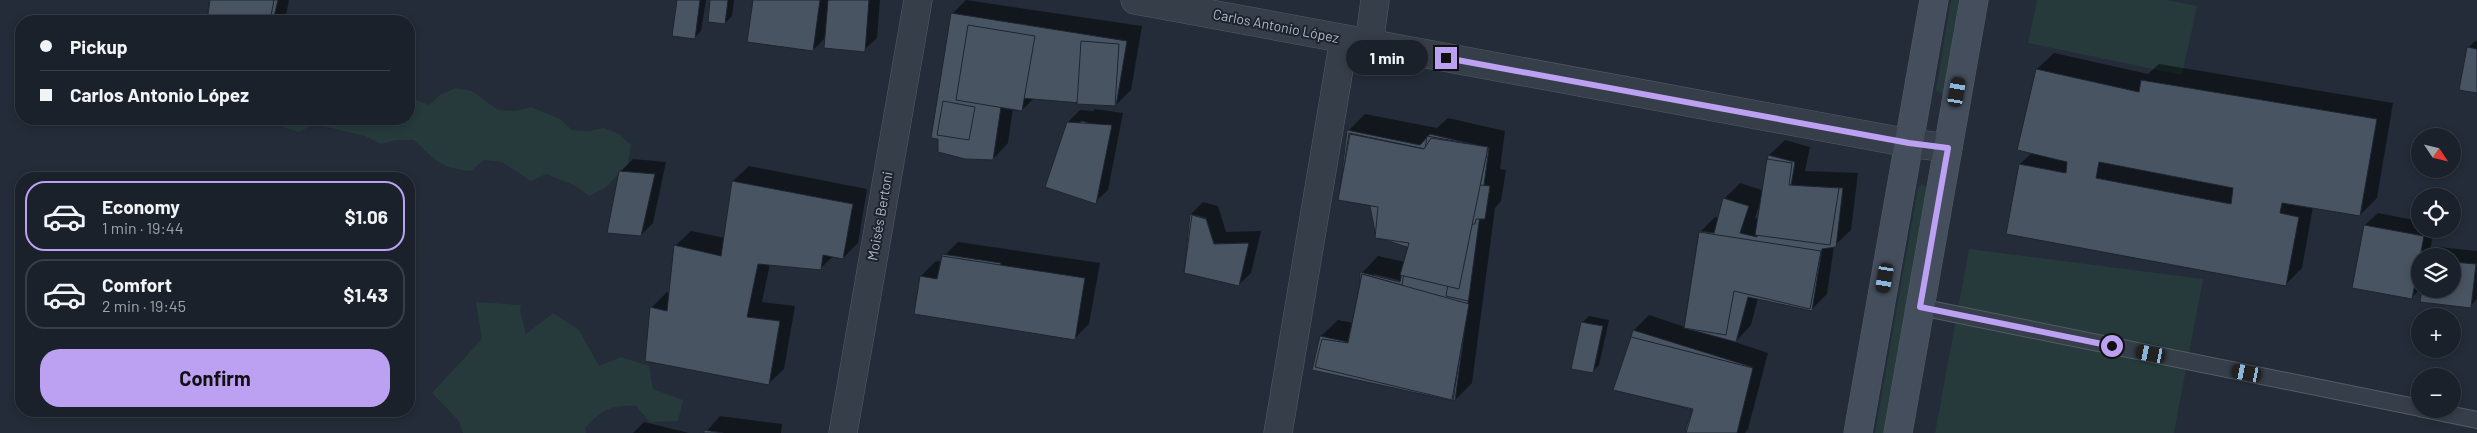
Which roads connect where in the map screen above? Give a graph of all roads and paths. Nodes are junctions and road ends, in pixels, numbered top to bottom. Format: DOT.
graph roads {
  1 [pos="918,0"];
  2 [pos="1135,0"];
  3 [pos="1375,0"];
  4 [pos="1934,0"];
  5 [pos="1974,0"];
  6 [pos="1356,42"];
  7 [pos="1909,143"];
  8 [pos="1948,148"];
  9 [pos="1920,307"];
  10 [pos="2411,406"];
  11 [pos="2461,417"];
  12 [pos="2477,420"];
  13 [pos="843,433"];
  14 [pos="1278,433"];
  15 [pos="1858,433"];
  16 [pos="1898,433"];
  1 -- 13 [label="street, Moisés Bertoni"];
  2 -- 6 [label="street, Carlos Antonio López"];
  3 -- 6 [label="street"];
  4 -- 7 [label="main road"];
  5 -- 8 [label="main road"];
  6 -- 7 [label="street, Carlos Antonio López"];
  6 -- 14 [label="street"];
  7 -- 8 [label="street, Carlos Antonio López"];
  7 -- 15 [label="main road"];
  8 -- 9 [label="main road"];
  9 -- 10 [label="lane"];
  9 -- 16 [label="main road"];
  11 -- 12 [label="lane"];
}
